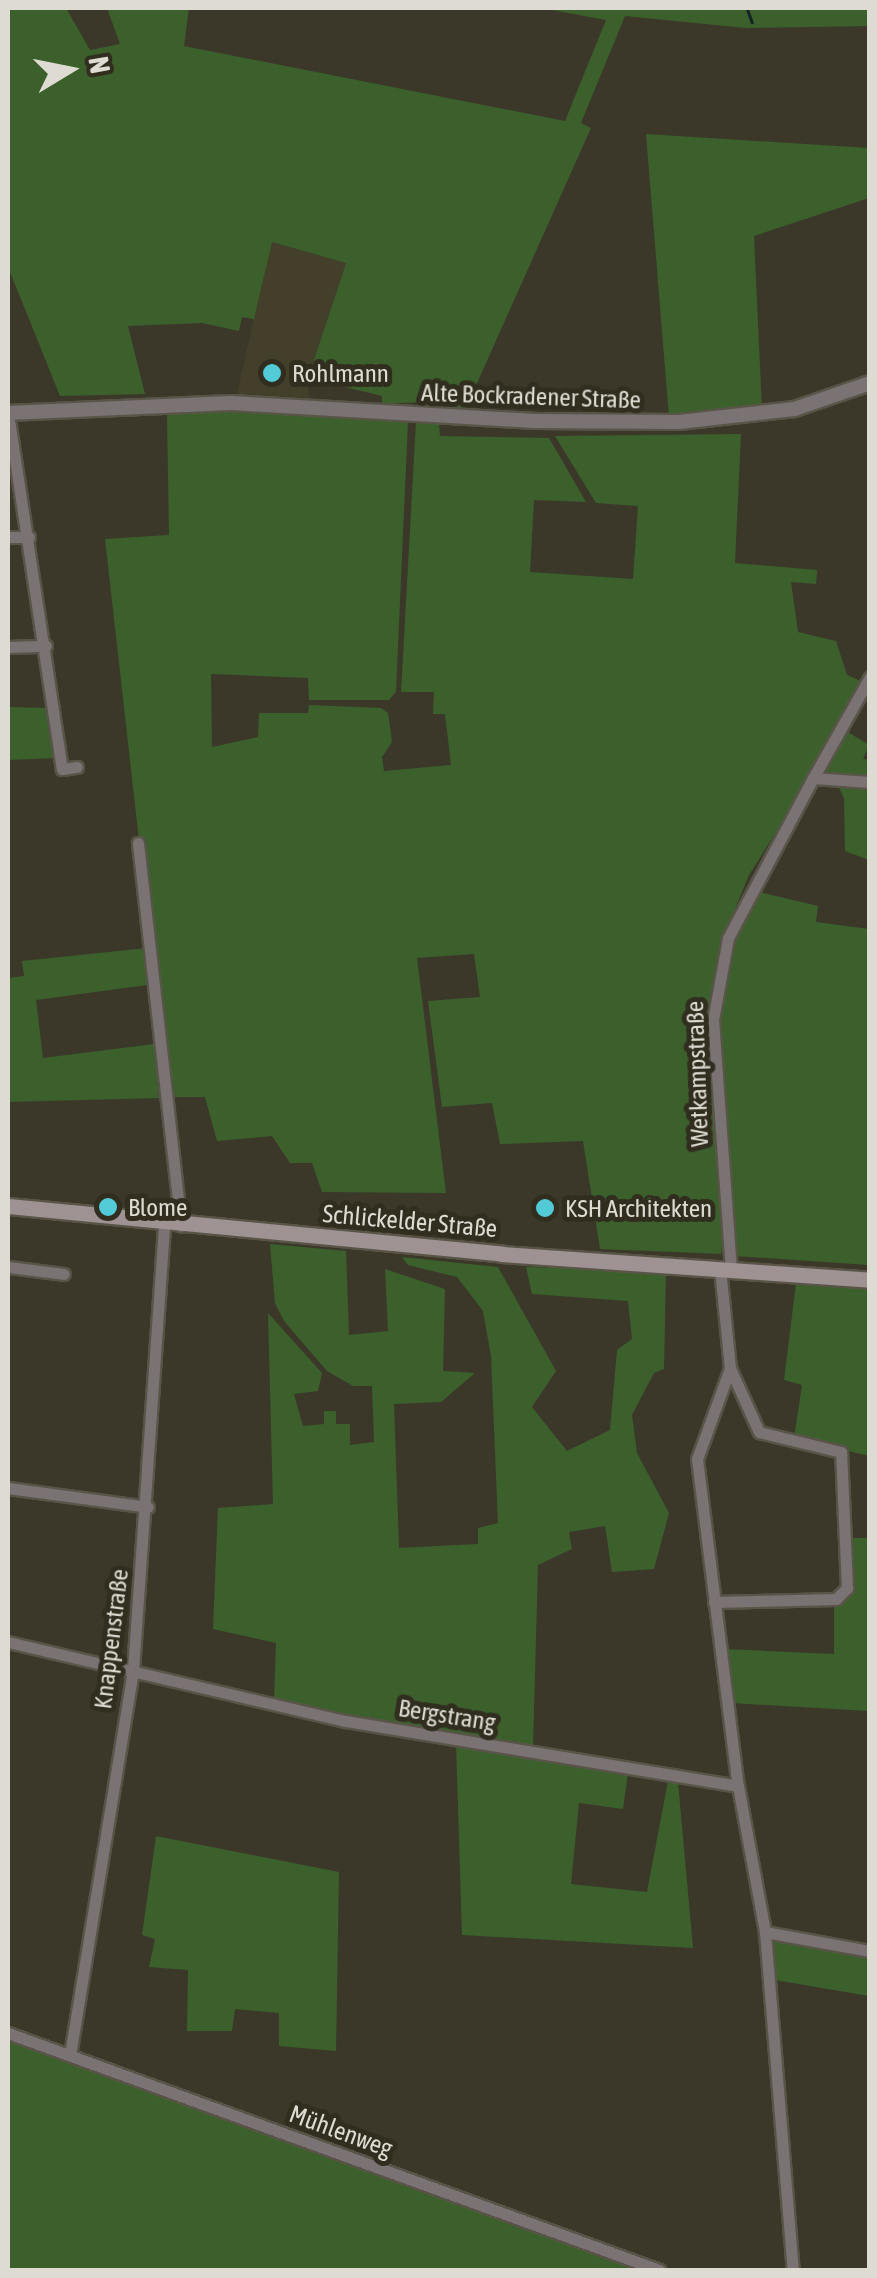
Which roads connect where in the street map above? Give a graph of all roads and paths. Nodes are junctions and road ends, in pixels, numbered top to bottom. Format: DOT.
graph roads {
  1 [pos="870,383"];
  2 [pos="8,413"];
  3 [pos="28,536"];
  4 [pos="8,537"];
  5 [pos="46,646"];
  6 [pos="8,647"];
  7 [pos="870,676"];
  8 [pos="77,767"];
  9 [pos="813,778"];
  10 [pos="870,782"];
  11 [pos="138,843"];
  12 [pos="8,1206"];
  13 [pos="164,1224"];
  14 [pos="182,1226"];
  15 [pos="8,1268"];
  16 [pos="725,1269"];
  17 [pos="64,1274"];
  18 [pos="870,1280"];
  19 [pos="730,1368"];
  20 [pos="8,1488"];
  21 [pos="148,1507"];
  22 [pos="714,1602"];
  23 [pos="8,1642"];
  24 [pos="132,1670"];
  25 [pos="738,1786"];
  26 [pos="766,1932"];
  27 [pos="870,1951"];
  28 [pos="8,2033"];
  29 [pos="70,2055"];
  30 [pos="659,2270"];
  31 [pos="793,2270"];
  1 -- 2 [label="street, Alte Bockradener Straße"];
  2 -- 3 [label="street"];
  3 -- 4 [label="street"];
  3 -- 5 [label="street"];
  5 -- 6 [label="street"];
  5 -- 8 [label="street"];
  7 -- 9 [label="street, Wetkampstraße"];
  9 -- 10 [label="street"];
  9 -- 16 [label="street, Wetkampstraße"];
  11 -- 14 [label="street"];
  12 -- 13 [label="main road, Schlickelder Straße"];
  13 -- 14 [label="main road, Schlickelder Straße"];
  13 -- 21 [label="street, Knappenstraße"];
  14 -- 16 [label="main road, Schlickelder Straße"];
  15 -- 17 [label="street"];
  16 -- 18 [label="main road, Schlickelder Straße"];
  16 -- 19 [label="street, Wetkampstraße"];
  19 -- 22 [label="street"];
  19 -- 22 [label="street"];
  20 -- 21 [label="street"];
  21 -- 24 [label="street, Knappenstraße"];
  22 -- 25 [label="street"];
  23 -- 24 [label="street, Bergstrang"];
  24 -- 25 [label="street, Bergstrang"];
  24 -- 29 [label="street, Knappenstraße"];
  25 -- 26 [label="street"];
  26 -- 27 [label="street"];
  26 -- 31 [label="street"];
  28 -- 29 [label="street, Mühlenweg"];
  29 -- 30 [label="street, Mühlenweg"];
}
